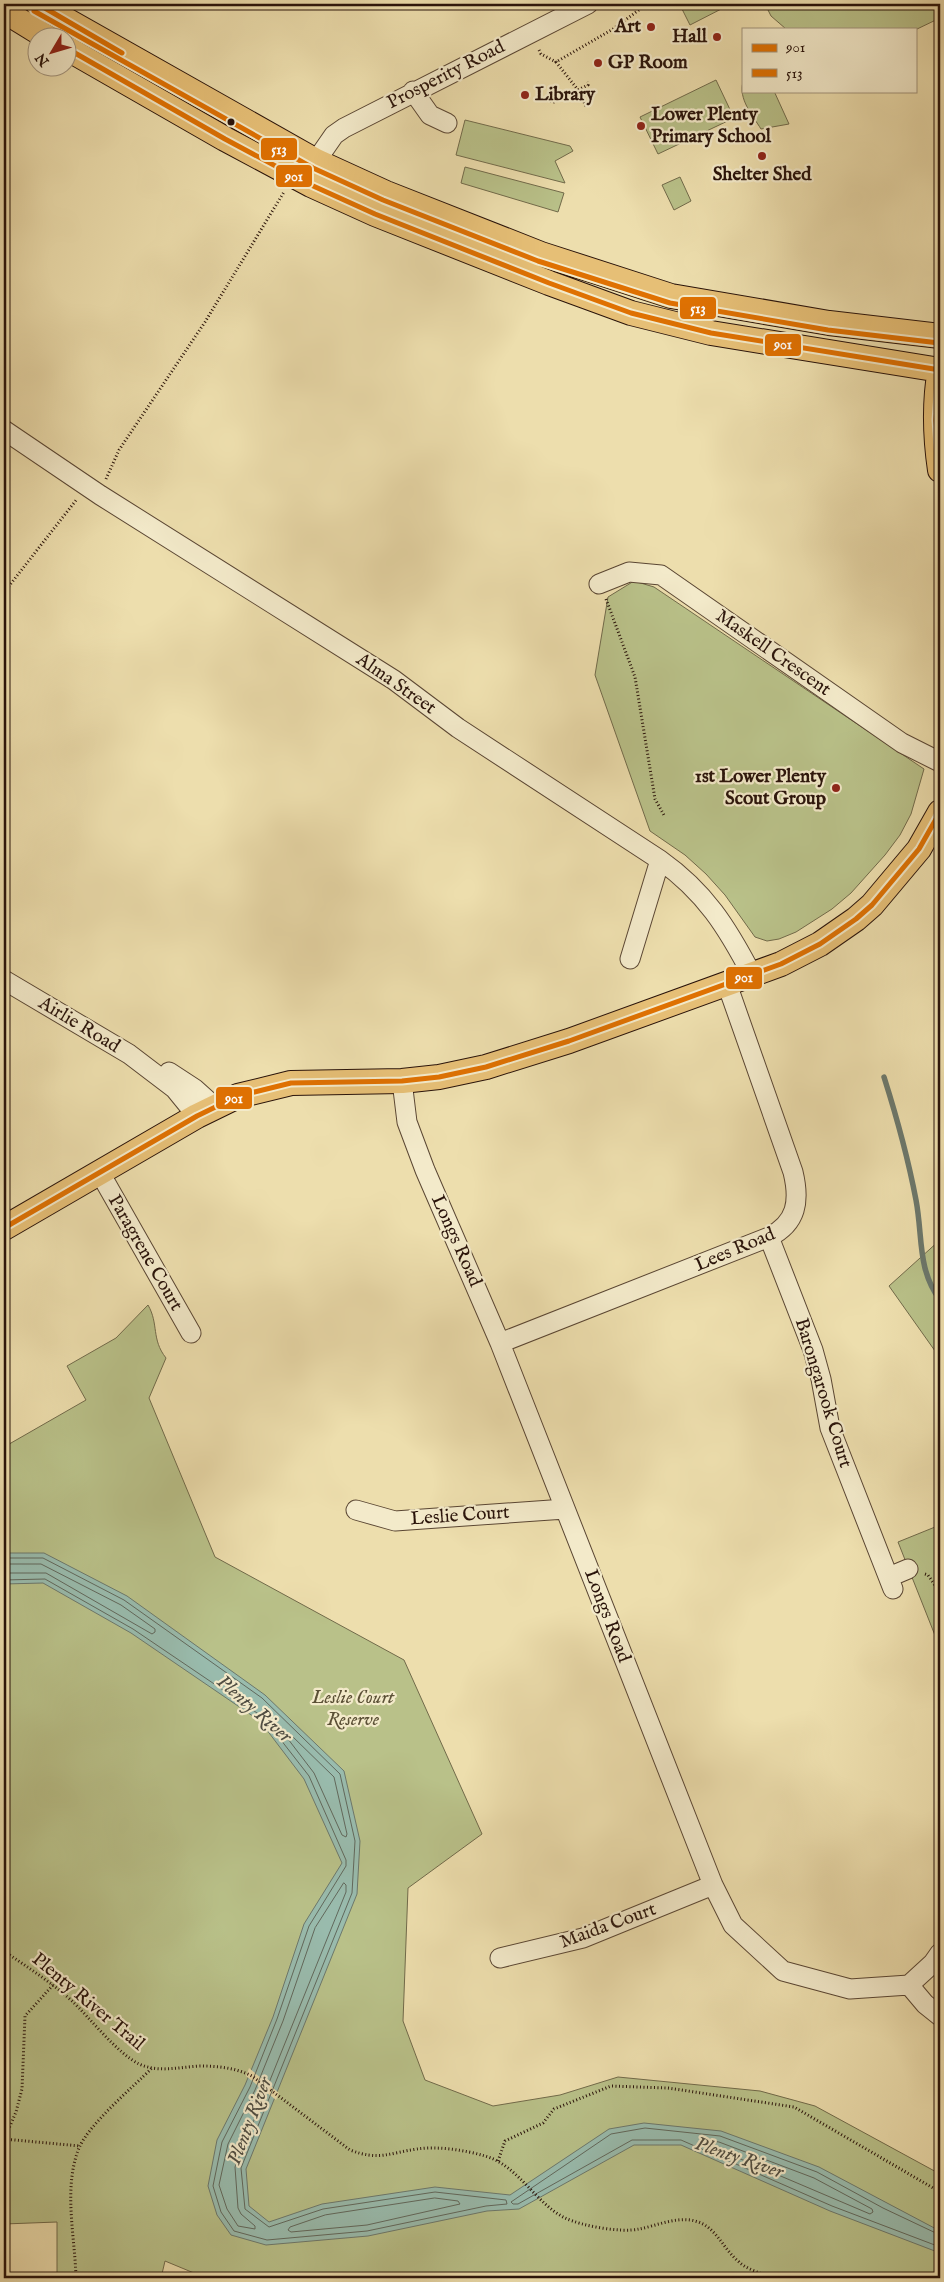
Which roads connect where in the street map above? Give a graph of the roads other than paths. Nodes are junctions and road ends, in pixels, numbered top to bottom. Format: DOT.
graph roads {
  1 [pos="38,4"];
  2 [pos="588,4"];
  3 [pos="4,11"];
  4 [pos="32,28"];
  5 [pos="78,55"];
  6 [pos="413,91"];
  7 [pos="447,124"];
  8 [pos="316,162"];
  9 [pos="940,336"];
  10 [pos="940,369"];
  11 [pos="4,430"];
  12 [pos="940,470"];
  13 [pos="599,584"];
  14 [pos="940,762"];
  15 [pos="940,812"];
  16 [pos="660,860"];
  17 [pos="630,959"];
  18 [pos="752,975"];
  19 [pos="4,980"];
  20 [pos="727,984"];
  21 [pos="402,1081"];
  22 [pos="206,1111"];
  23 [pos="100,1173"];
  24 [pos="4,1228"];
  25 [pos="769,1237"];
  26 [pos="191,1333"];
  27 [pos="500,1343"];
  28 [pos="565,1509"];
  29 [pos="356,1510"];
  30 [pos="914,1570"];
  31 [pos="713,1885"];
  32 [pos="940,1953"];
  33 [pos="500,1958"];
  34 [pos="909,1985"];
  35 [pos="940,2016"];
  1 -- 8 [label="main road"];
  2 -- 6 [label="street, Prosperity Road"];
  3 -- 4 [label="main road"];
  5 -- 10 [label="main road"];
  6 -- 7 [label="street"];
  6 -- 8 [label="street, Prosperity Road"];
  8 -- 9 [label="main road"];
  10 -- 12 [label="main road"];
  11 -- 16 [label="street, Alma Street"];
  13 -- 14 [label="street, Maskell Crescent"];
  15 -- 18 [label="main road"];
  16 -- 17 [label="street"];
  16 -- 18 [label="street, Alma Street"];
  18 -- 20 [label="main road"];
  19 -- 22 [label="street, Airlie Road"];
  20 -- 21 [label="main road"];
  20 -- 25 [label="street, Lees Road"];
  21 -- 22 [label="main road"];
  21 -- 27 [label="street, Longs Road"];
  22 -- 23 [label="main road"];
  23 -- 24 [label="main road"];
  23 -- 26 [label="street, Paragrene Court"];
  25 -- 27 [label="street, Lees Road"];
  25 -- 30 [label="street, Barongarook Court"];
  27 -- 28 [label="street, Longs Road"];
  28 -- 29 [label="street, Leslie Court"];
  28 -- 31 [label="street, Longs Road"];
  31 -- 33 [label="street, Maida Court"];
  31 -- 34 [label="street, Longs Road"];
  32 -- 34 [label="street"];
  34 -- 35 [label="street"];
}
